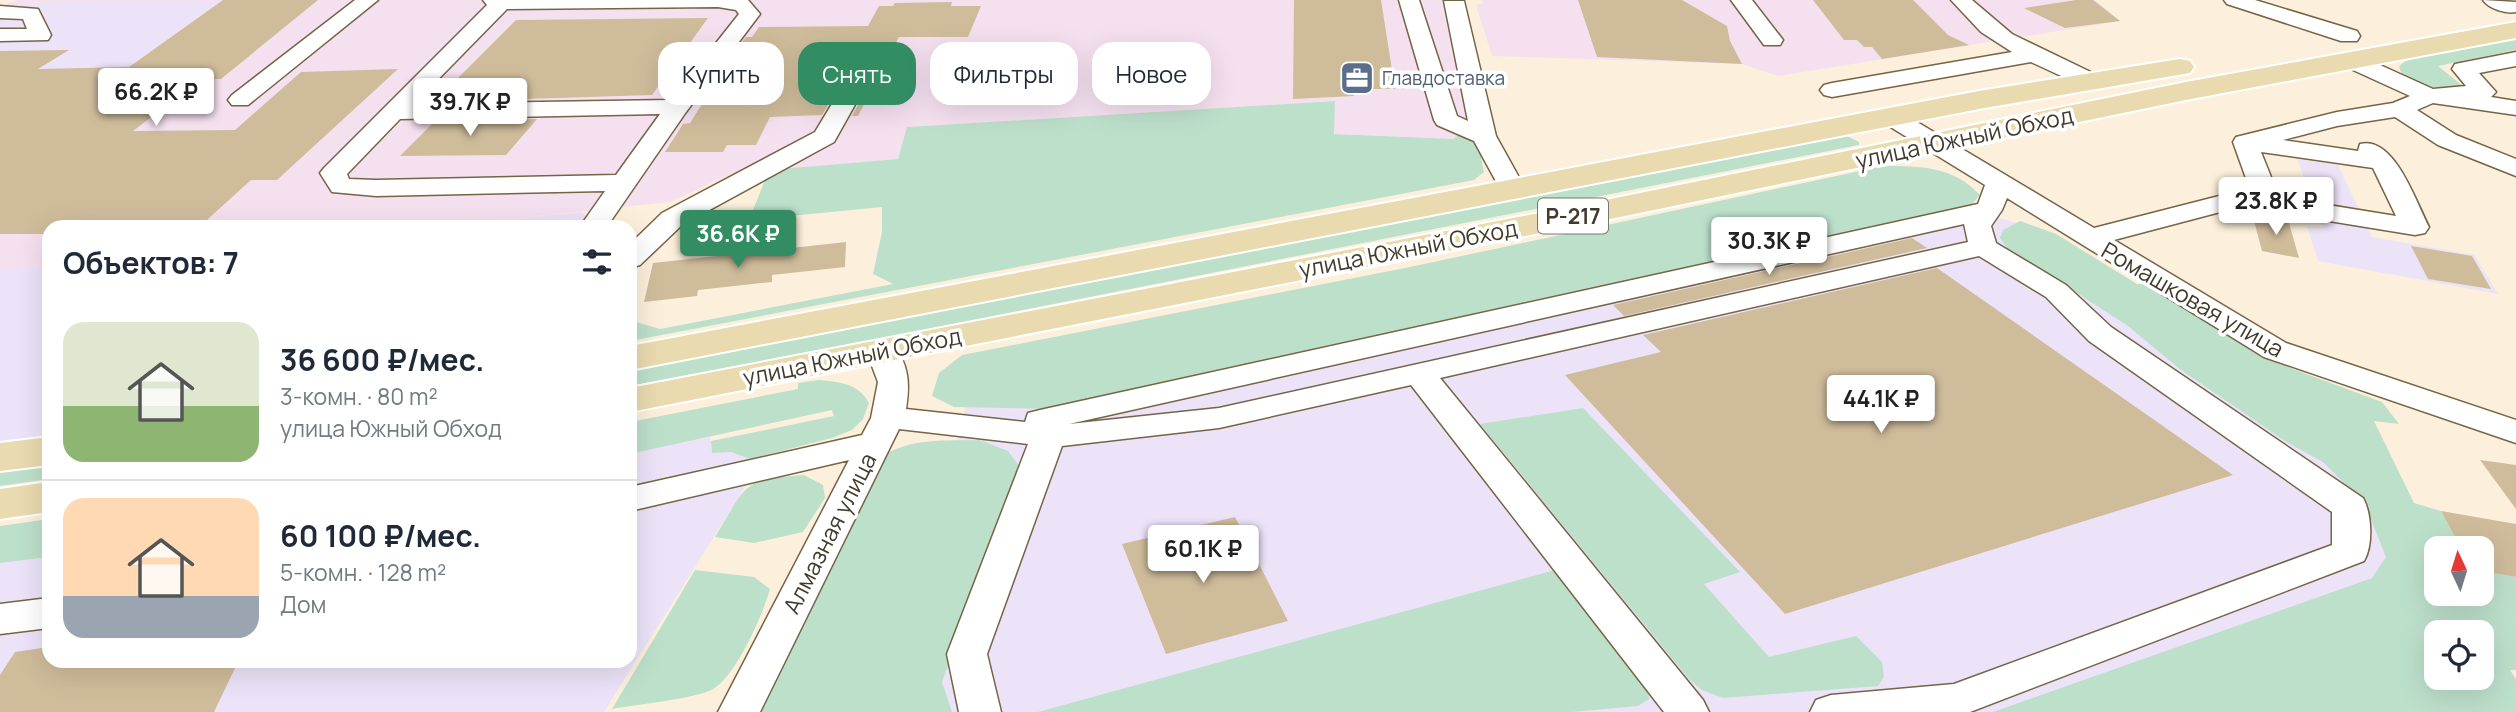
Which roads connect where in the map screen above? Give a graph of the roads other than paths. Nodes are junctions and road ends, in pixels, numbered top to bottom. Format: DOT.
graph roads {
  1 [pos="368,0"];
  2 [pos="1409,0"];
  3 [pos="1741,0"];
  4 [pos="1961,0"];
  5 [pos="2234,0"];
  6 [pos="497,1"];
  7 [pos="718,1"];
  8 [pos="1454,1"];
  9 [pos="2509,11"];
  10 [pos="0,12"];
  11 [pos="0,35"];
  12 [pos="1772,40"];
  13 [pos="2349,48"];
  14 [pos="2036,55"];
  15 [pos="2516,59"];
  16 [pos="2093,82"];
  17 [pos="1832,90"];
  18 [pos="2430,96"];
  19 [pos="240,100"];
  20 [pos="843,105"];
  21 [pos="678,107"];
  22 [pos="2516,108"];
  23 [pos="2399,109"];
  24 [pos="394,112"];
  25 [pos="1893,118"];
  26 [pos="2337,119"];
  27 [pos="1484,136"];
  28 [pos="2245,142"];
  29 [pos="1936,143"];
  30 [pos="2383,162"];
  31 [pos="2516,168"];
  32 [pos="626,183"];
  33 [pos="1513,191"];
  34 [pos="1994,196"];
  35 [pos="2267,203"];
  36 [pos="598,220"];
  37 [pos="2089,238"];
  38 [pos="1983,247"];
  39 [pos="637,252"];
  40 [pos="882,350"];
  41 [pos="637,357"];
  42 [pos="1419,374"];
  43 [pos="637,399"];
  44 [pos="1004,429"];
  45 [pos="882,430"];
  46 [pos="2516,432"];
  47 [pos="1048,437"];
  48 [pos="42,452"];
  49 [pos="0,457"];
  50 [pos="637,497"];
  51 [pos="42,498"];
  52 [pos="0,504"];
  53 [pos="42,614"];
  54 [pos="0,619"];
  55 [pos="739,712"];
  56 [pos="980,712"];
  57 [pos="1688,712"];
  58 [pos="1831,712"];
  1 -- 19 [label="street"];
  2 -- 27 [label="street"];
  3 -- 12 [label="street"];
  4 -- 14 [label="street"];
  5 -- 13 [label="street"];
  6 -- 7 [label="street"];
  6 -- 24 [label="street"];
  7 -- 21 [label="street"];
  8 -- 27 [label="street"];
  9 -- 13 [label="main road, улица Южный Обход / Р-217"];
  10 -- 11 [label="street"];
  13 -- 16 [label="main road, улица Южный Обход / Р-217"];
  13 -- 18 [label="street"];
  13 -- 29 [label="main road, улица Южный Обход / Р-217"];
  14 -- 16 [label="street"];
  14 -- 17 [label="street"];
  15 -- 18 [label="street"];
  16 -- 25 [label="main road, улица Южный Обход / Р-217"];
  18 -- 22 [label="street"];
  18 -- 23 [label="street"];
  20 -- 39 [label="street"];
  21 -- 24 [label="street"];
  21 -- 32 [label="street"];
  23 -- 26 [label="street"];
  23 -- 31 [label="street"];
  24 -- 32 [label="street"];
  25 -- 29 [label="street, Ромашковая улица"];
  25 -- 33 [label="main road, улица Южный Обход / Р-217"];
  26 -- 28 [label="street"];
  26 -- 30 [label="street"];
  27 -- 33 [label="street"];
  28 -- 30 [label="street"];
  28 -- 35 [label="street"];
  29 -- 34 [label="street, Ромашковая улица"];
  29 -- 40 [label="main road, улица Южный Обход / Р-217"];
  30 -- 35 [label="street"];
  32 -- 36 [label="street"];
  33 -- 41 [label="main road, улица Южный Обход / Р-217"];
  34 -- 37 [label="street, Ромашковая улица"];
  34 -- 38 [label="street"];
  34 -- 44 [label="street"];
  35 -- 37 [label="street"];
  37 -- 46 [label="street, Ромашковая улица"];
  38 -- 42 [label="street"];
  38 -- 58 [label="street"];
  40 -- 43 [label="main road, улица Южный Обход / Р-217"];
  40 -- 45 [label="street, Алмазная улица"];
  42 -- 47 [label="street"];
  42 -- 57 [label="street"];
  44 -- 45 [label="street"];
  44 -- 47 [label="street"];
  45 -- 50 [label="street"];
  45 -- 55 [label="street, Алмазная улица"];
  47 -- 56 [label="street"];
  48 -- 49 [label="main road"];
  51 -- 52 [label="main road"];
  53 -- 54 [label="street"];
}
